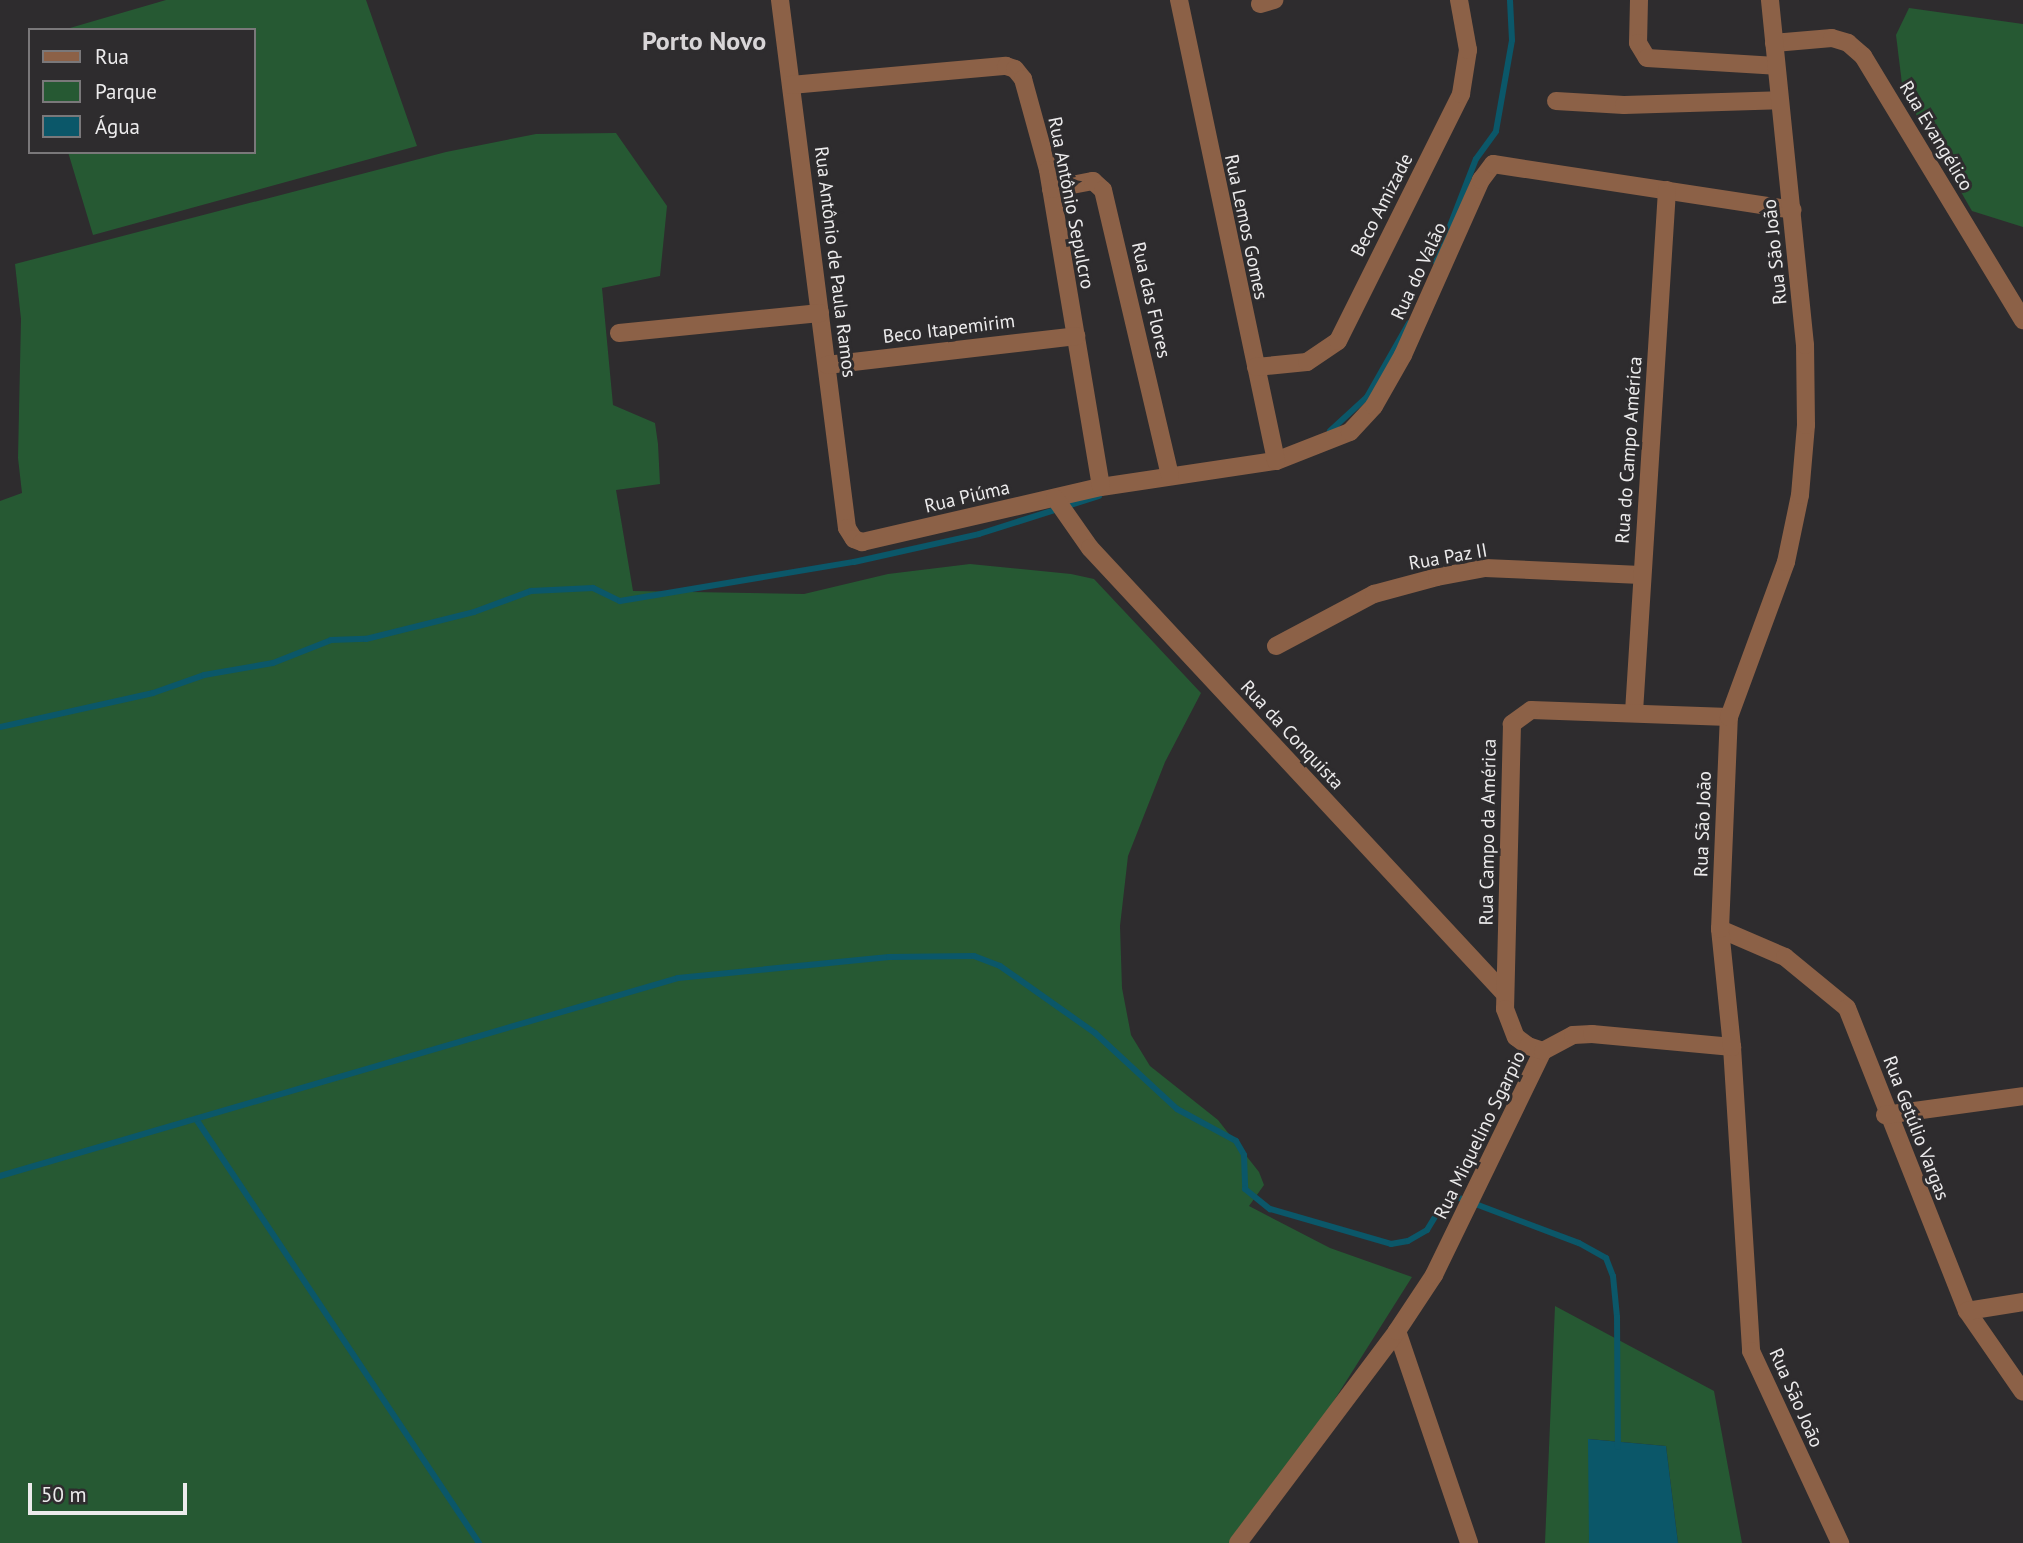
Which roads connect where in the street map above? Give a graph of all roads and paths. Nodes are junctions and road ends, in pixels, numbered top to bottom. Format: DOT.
graph roads {
  1 [pos="780,0"];
  2 [pos="1179,0"];
  3 [pos="1459,0"];
  4 [pos="1639,0"];
  5 [pos="1770,0"];
  6 [pos="1774,43"];
  7 [pos="1776,66"];
  8 [pos="791,85"];
  9 [pos="1779,100"];
  10 [pos="1556,101"];
  11 [pos="1051,189"];
  12 [pos="1667,190"];
  13 [pos="1792,210"];
  14 [pos="820,313"];
  15 [pos="2023,320"];
  16 [pos="619,333"];
  17 [pos="1076,336"];
  18 [pos="827,365"];
  19 [pos="1256,368"];
  20 [pos="1276,461"];
  21 [pos="1170,475"];
  22 [pos="1101,487"];
  23 [pos="1055,498"];
  24 [pos="847,528"];
  25 [pos="1641,575"];
  26 [pos="1276,646"];
  27 [pos="1634,712"];
  28 [pos="1729,717"];
  29 [pos="1720,929"];
  30 [pos="1505,994"];
  31 [pos="1732,1047"];
  32 [pos="1543,1051"];
  33 [pos="2023,1096"];
  34 [pos="1885,1115"];
  35 [pos="2023,1302"];
  36 [pos="1967,1311"];
  37 [pos="1397,1331"];
  38 [pos="2023,1392"];
  39 [pos="1238,1543"];
  40 [pos="1469,1543"];
  41 [pos="1840,1543"];
  1 -- 8 [label="street, Rua Antônio de Paula Ramos"];
  2 -- 19 [label="street, Rua Lemos Gomes"];
  3 -- 19 [label="street, Beco Amizade"];
  4 -- 7 [label="street"];
  5 -- 6 [label="street, Rua São João"];
  6 -- 7 [label="street, Rua São João"];
  6 -- 15 [label="street, Rua Evangélico"];
  7 -- 9 [label="street, Rua São João"];
  8 -- 11 [label="street, Rua Antônio Sepulcro"];
  8 -- 14 [label="street, Rua Antônio de Paula Ramos"];
  9 -- 10 [label="street"];
  9 -- 13 [label="street, Rua São João"];
  11 -- 17 [label="street, Rua Antônio Sepulcro"];
  11 -- 21 [label="street, Rua das Flores"];
  12 -- 13 [label="street, Rua do Valão"];
  12 -- 20 [label="street, Rua do Valão"];
  12 -- 25 [label="street, Rua do Campo América"];
  13 -- 28 [label="street, Rua São João"];
  14 -- 16 [label="street"];
  14 -- 18 [label="street, Rua Antônio de Paula Ramos"];
  17 -- 18 [label="street, Beco Itapemirim"];
  17 -- 22 [label="street, Rua Antônio Sepulcro"];
  18 -- 24 [label="street, Rua Antônio de Paula Ramos"];
  19 -- 20 [label="street, Rua Lemos Gomes"];
  20 -- 21 [label="street, Rua do Valão"];
  21 -- 22 [label="street, Rua do Valão"];
  22 -- 23 [label="street, Rua Piúma"];
  23 -- 24 [label="street, Rua Piúma"];
  23 -- 30 [label="street, Rua da Conquista"];
  25 -- 26 [label="street, Rua Paz II"];
  25 -- 27 [label="street, Rua do Campo América"];
  27 -- 28 [label="street, Rua Campo da América"];
  27 -- 30 [label="street, Rua Campo da América"];
  28 -- 29 [label="street, Rua São João"];
  29 -- 31 [label="street, Rua São João"];
  29 -- 34 [label="street, Rua Getúlio Vargas"];
  30 -- 32 [label="street"];
  31 -- 32 [label="street, Rua Miquelino Sgarpio"];
  31 -- 41 [label="street, Rua São João"];
  32 -- 37 [label="street, Rua Miquelino Sgarpio"];
  33 -- 34 [label="street"];
  34 -- 36 [label="street, Rua Getúlio Vargas"];
  35 -- 36 [label="street"];
  36 -- 38 [label="street, Rua Getúlio Vargas"];
  37 -- 39 [label="street, Rua Miquelino Sgarpio"];
  37 -- 40 [label="street"];
}
